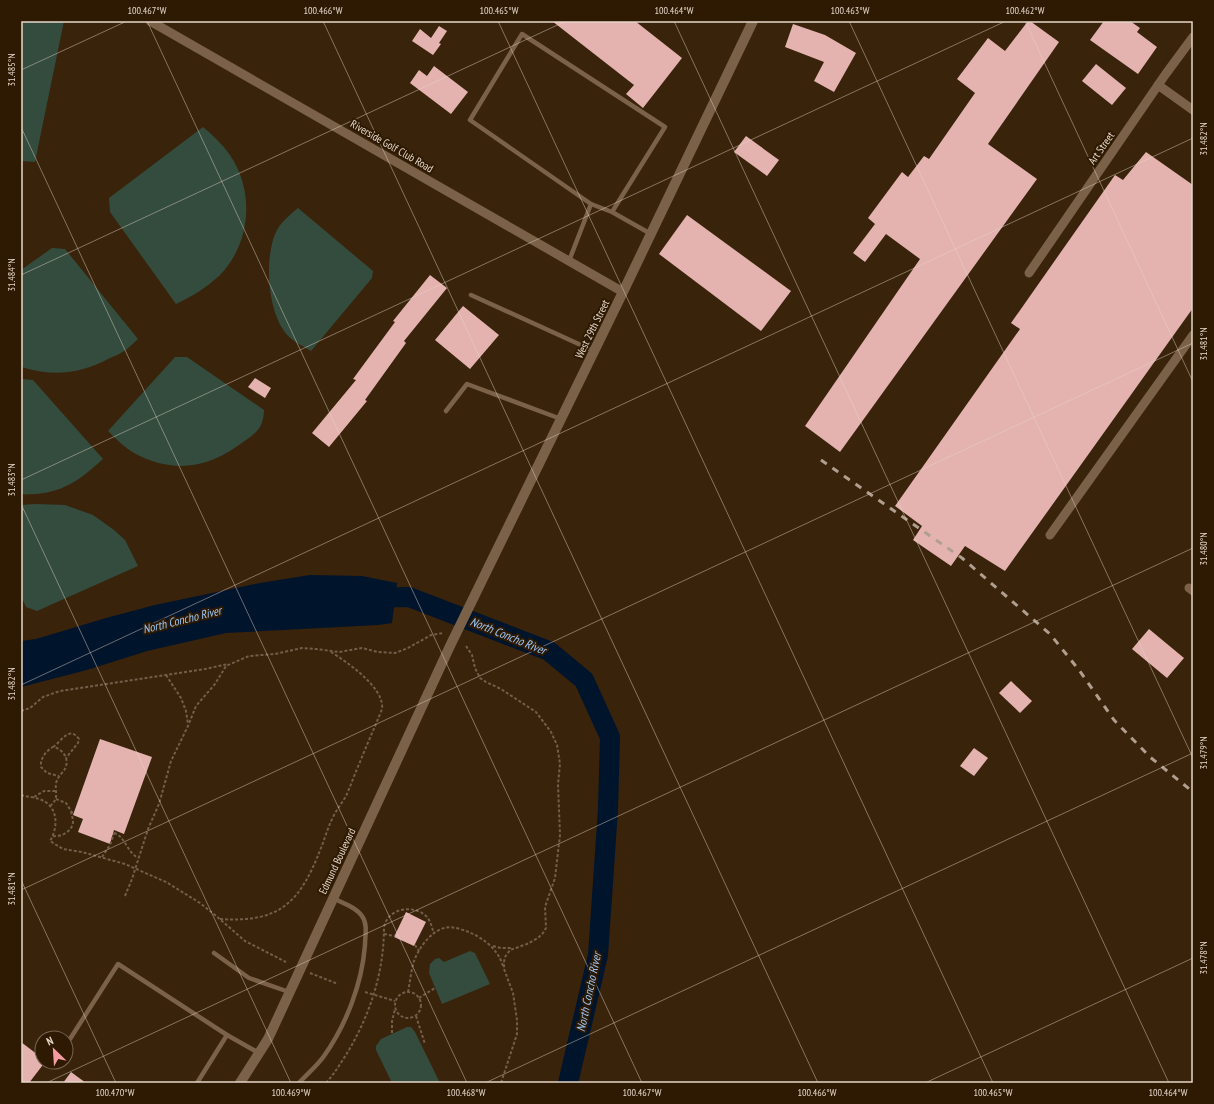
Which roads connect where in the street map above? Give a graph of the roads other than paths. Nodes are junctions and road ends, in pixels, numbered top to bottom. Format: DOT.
graph roads {
  1 [pos="150,21"];
  2 [pos="753,21"];
  3 [pos="1193,37"];
  4 [pos="1158,85"];
  5 [pos="1193,110"];
  6 [pos="591,204"];
  7 [pos="612,212"];
  8 [pos="651,234"];
  9 [pos="569,261"];
  10 [pos="1029,273"];
  11 [pos="623,292"];
  12 [pos="471,295"];
  13 [pos="1193,335"];
  14 [pos="594,351"];
  15 [pos="446,411"];
  16 [pos="561,419"];
  17 [pos="1050,535"];
  18 [pos="450,646"];
  19 [pos="333,898"];
  20 [pos="214,953"];
  21 [pos="289,992"];
  22 [pos="74,1033"];
  23 [pos="227,1035"];
  24 [pos="259,1053"];
  25 [pos="197,1083"];
  26 [pos="240,1083"];
  27 [pos="299,1083"];
  1 -- 9 [label="street, Riverside Golf Club Road"];
  2 -- 8 [label="main road, West 29th Street"];
  3 -- 4 [label="street, Art Street"];
  4 -- 5 [label="street"];
  4 -- 10 [label="street, Art Street"];
  6 -- 7 [label="lane"];
  6 -- 7 [label="lane"];
  6 -- 9 [label="lane"];
  7 -- 8 [label="lane"];
  8 -- 11 [label="main road, West 29th Street"];
  9 -- 11 [label="street, Riverside Golf Club Road"];
  11 -- 14 [label="main road, West 29th Street"];
  12 -- 14 [label="lane"];
  13 -- 17 [label="street"];
  14 -- 16 [label="main road, West 29th Street"];
  15 -- 16 [label="lane"];
  16 -- 18 [label="main road, West 29th Street"];
  18 -- 19 [label="main road, Edmund Boulevard"];
  19 -- 21 [label="main road, Edmund Boulevard"];
  19 -- 27 [label="lane"];
  20 -- 21 [label="lane"];
  21 -- 24 [label="main road, Edmund Boulevard"];
  22 -- 23 [label="lane"];
  23 -- 24 [label="lane"];
  23 -- 25 [label="lane"];
  24 -- 26 [label="main road, Edmund Boulevard"];
}
